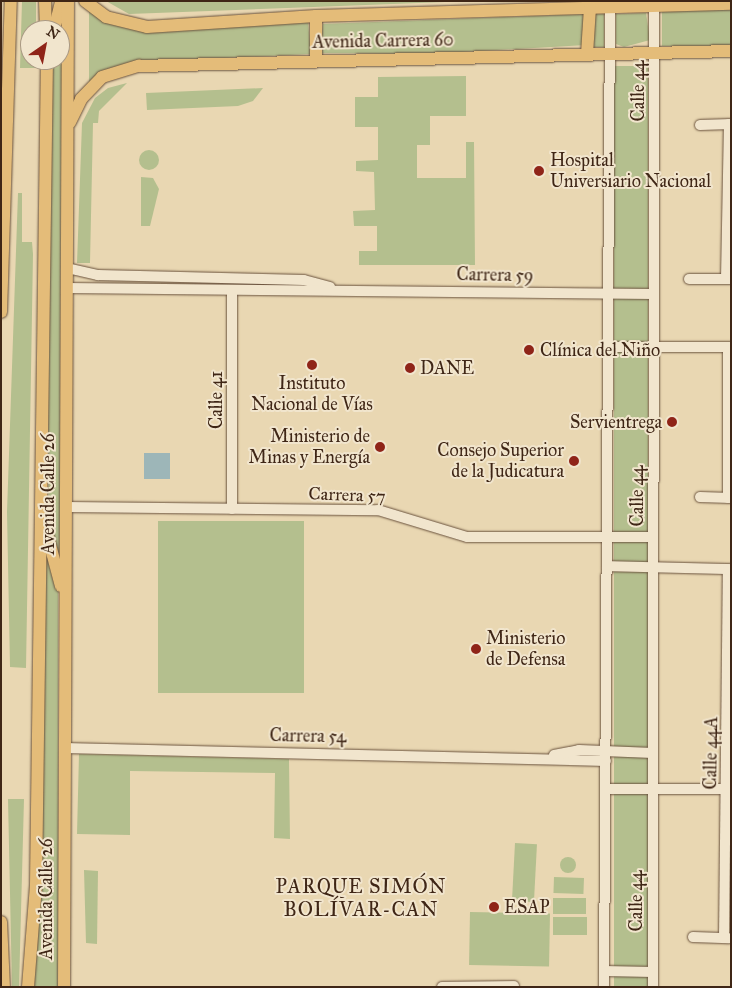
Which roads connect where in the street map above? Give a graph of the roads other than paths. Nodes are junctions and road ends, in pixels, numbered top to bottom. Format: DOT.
graph roads {
  1 [pos="11,1"];
  2 [pos="45,1"];
  3 [pos="61,1"];
  4 [pos="68,1"];
  5 [pos="86,1"];
  6 [pos="731,4"];
  7 [pos="654,5"];
  8 [pos="610,6"];
  9 [pos="590,7"];
  10 [pos="316,16"];
  11 [pos="46,20"];
  12 [pos="56,20"];
  13 [pos="731,51"];
  14 [pos="654,53"];
  15 [pos="587,54"];
  16 [pos="610,54"];
  17 [pos="316,60"];
  18 [pos="47,70"];
  19 [pos="730,124"];
  20 [pos="700,125"];
  21 [pos="68,129"];
  22 [pos="67,268"];
  23 [pos="689,278"];
  24 [pos="728,279"];
  25 [pos="67,288"];
  26 [pos="335,289"];
  27 [pos="232,291"];
  28 [pos="608,293"];
  29 [pos="654,294"];
  30 [pos="1,312"];
  31 [pos="608,347"];
  32 [pos="729,347"];
  33 [pos="654,348"];
  34 [pos="700,497"];
  35 [pos="729,498"];
  36 [pos="41,502"];
  37 [pos="66,508"];
  38 [pos="232,509"];
  39 [pos="607,537"];
  40 [pos="653,537"];
  41 [pos="607,566"];
  42 [pos="653,567"];
  43 [pos="729,569"];
  44 [pos="65,603"];
  45 [pos="729,720"];
  46 [pos="64,748"];
  47 [pos="653,753"];
  48 [pos="606,756"];
  49 [pos="653,788"];
  50 [pos="606,789"];
  51 [pos="729,789"];
  52 [pos="1,922"];
  53 [pos="693,937"];
  54 [pos="727,938"];
  55 [pos="604,971"];
  56 [pos="653,972"];
  57 [pos="514,986"];
  58 [pos="4,987"];
  59 [pos="28,987"];
  60 [pos="64,987"];
  61 [pos="442,987"];
  62 [pos="604,987"];
  63 [pos="653,987"];
  1 -- 30 [label="main road"];
  2 -- 11 [label="main road"];
  3 -- 12 [label="main road"];
  4 -- 21 [label="main road, Avenida Calle 26"];
  5 -- 10 [label="main road, Avenida Carrera 60"];
  6 -- 7 [label="main road, Avenida Carrera 60"];
  7 -- 8 [label="main road, Avenida Carrera 60"];
  7 -- 14 [label="street, Calle 44"];
  8 -- 9 [label="main road, Avenida Carrera 60"];
  8 -- 16 [label="street, Calle 44"];
  9 -- 10 [label="main road, Avenida Carrera 60"];
  9 -- 15 [label="main road"];
  10 -- 17 [label="main road"];
  13 -- 14 [label="main road, Avenida Carrera 60"];
  14 -- 16 [label="main road, Avenida Carrera 60"];
  14 -- 29 [label="street, Calle 44"];
  15 -- 16 [label="main road, Avenida Carrera 60"];
  15 -- 17 [label="main road, Avenida Carrera 60"];
  16 -- 28 [label="street, Calle 44"];
  17 -- 21 [label="main road, Avenida Carrera 60"];
  18 -- 36 [label="main road, Avenida Calle 26"];
  19 -- 20 [label="street"];
  19 -- 24 [label="street"];
  21 -- 22 [label="main road, Avenida Calle 26"];
  22 -- 25 [label="main road, Avenida Calle 26"];
  22 -- 26 [label="street, Carrera 59"];
  23 -- 24 [label="street"];
  25 -- 27 [label="street, Carrera 59"];
  25 -- 37 [label="main road, Avenida Calle 26"];
  26 -- 27 [label="street, Carrera 59"];
  26 -- 28 [label="street, Carrera 59"];
  27 -- 38 [label="street, Calle 41"];
  28 -- 29 [label="street, Carrera 59"];
  28 -- 31 [label="street, Calle 44"];
  29 -- 33 [label="street, Calle 44"];
  31 -- 33 [label="street"];
  31 -- 39 [label="street, Calle 44"];
  32 -- 33 [label="street"];
  32 -- 35 [label="street"];
  33 -- 40 [label="street, Calle 44"];
  34 -- 35 [label="street"];
  36 -- 44 [label="main road"];
  36 -- 59 [label="main road, Avenida Calle 26"];
  37 -- 38 [label="street, Carrera 57"];
  37 -- 44 [label="main road, Avenida Calle 26"];
  38 -- 39 [label="street, Carrera 57"];
  39 -- 40 [label="street, Carrera 57"];
  39 -- 41 [label="street, Calle 44"];
  40 -- 42 [label="street, Calle 44"];
  41 -- 42 [label="street"];
  41 -- 48 [label="street, Calle 44"];
  42 -- 43 [label="street"];
  42 -- 47 [label="street, Calle 44"];
  43 -- 45 [label="street, Calle 44A"];
  44 -- 46 [label="main road, Avenida Calle 26"];
  45 -- 51 [label="street, Calle 44A"];
  46 -- 48 [label="street, Carrera 54"];
  46 -- 60 [label="main road, Avenida Calle 26"];
  47 -- 48 [label="street, Carrera 54"];
  47 -- 49 [label="street, Calle 44"];
  48 -- 50 [label="street, Calle 44"];
  49 -- 50 [label="street"];
  49 -- 51 [label="street"];
  49 -- 56 [label="street, Calle 44"];
  50 -- 55 [label="street, Calle 44"];
  51 -- 54 [label="street, Calle 44A"];
  52 -- 58 [label="main road"];
  53 -- 54 [label="street"];
  55 -- 56 [label="street"];
  55 -- 62 [label="street, Calle 44"];
  56 -- 63 [label="street, Calle 44"];
  57 -- 61 [label="street"];
}
